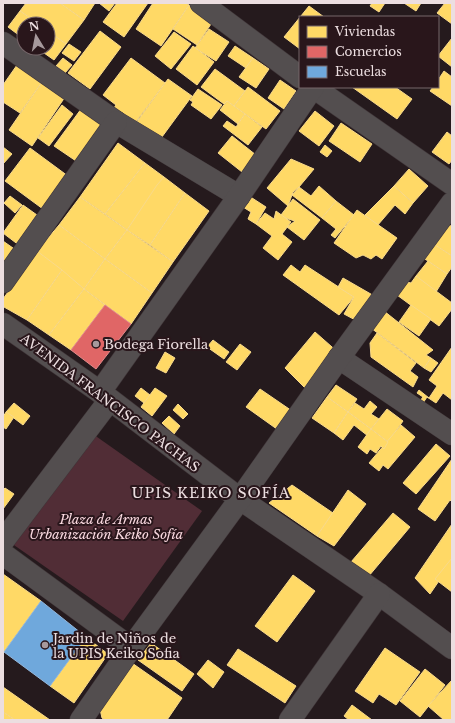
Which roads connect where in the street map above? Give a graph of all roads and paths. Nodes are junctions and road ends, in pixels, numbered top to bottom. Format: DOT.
graph roads {
  1 [pos="203,4"];
  2 [pos="3,43"];
  3 [pos="299,76"];
  4 [pos="312,88"];
  5 [pos="314,88"];
  6 [pos="116,122"];
  7 [pos="452,184"];
  8 [pos="239,196"];
  9 [pos="452,203"];
  10 [pos="3,282"];
  11 [pos="3,324"];
  12 [pos="339,358"];
  13 [pos="104,396"];
  14 [pos="452,434"];
  15 [pos="240,499"];
  16 [pos="3,541"];
  17 [pos="3,554"];
  18 [pos="379,594"];
  19 [pos="131,648"];
  20 [pos="452,648"];
  21 [pos="82,720"];
  22 [pos="290,720"];
  1 -- 3 [label="street"];
  2 -- 6 [label="street"];
  4 -- 8 [label="street"];
  5 -- 7 [label="street"];
  6 -- 8 [label="street"];
  6 -- 10 [label="street"];
  8 -- 13 [label="street"];
  9 -- 12 [label="street"];
  11 -- 13 [label="street, AVENIDA FRANCISCO PACHAS"];
  12 -- 14 [label="street"];
  12 -- 15 [label="street"];
  13 -- 15 [label="street, AVENIDA FRANCISCO PACHAS"];
  13 -- 16 [label="street"];
  15 -- 18 [label="street, AVENIDA FRANCISCO PACHAS"];
  15 -- 19 [label="street"];
  17 -- 19 [label="street"];
  18 -- 20 [label="street, AVENIDA FRANCISCO PACHAS"];
  18 -- 22 [label="street"];
  19 -- 21 [label="street"];
}
